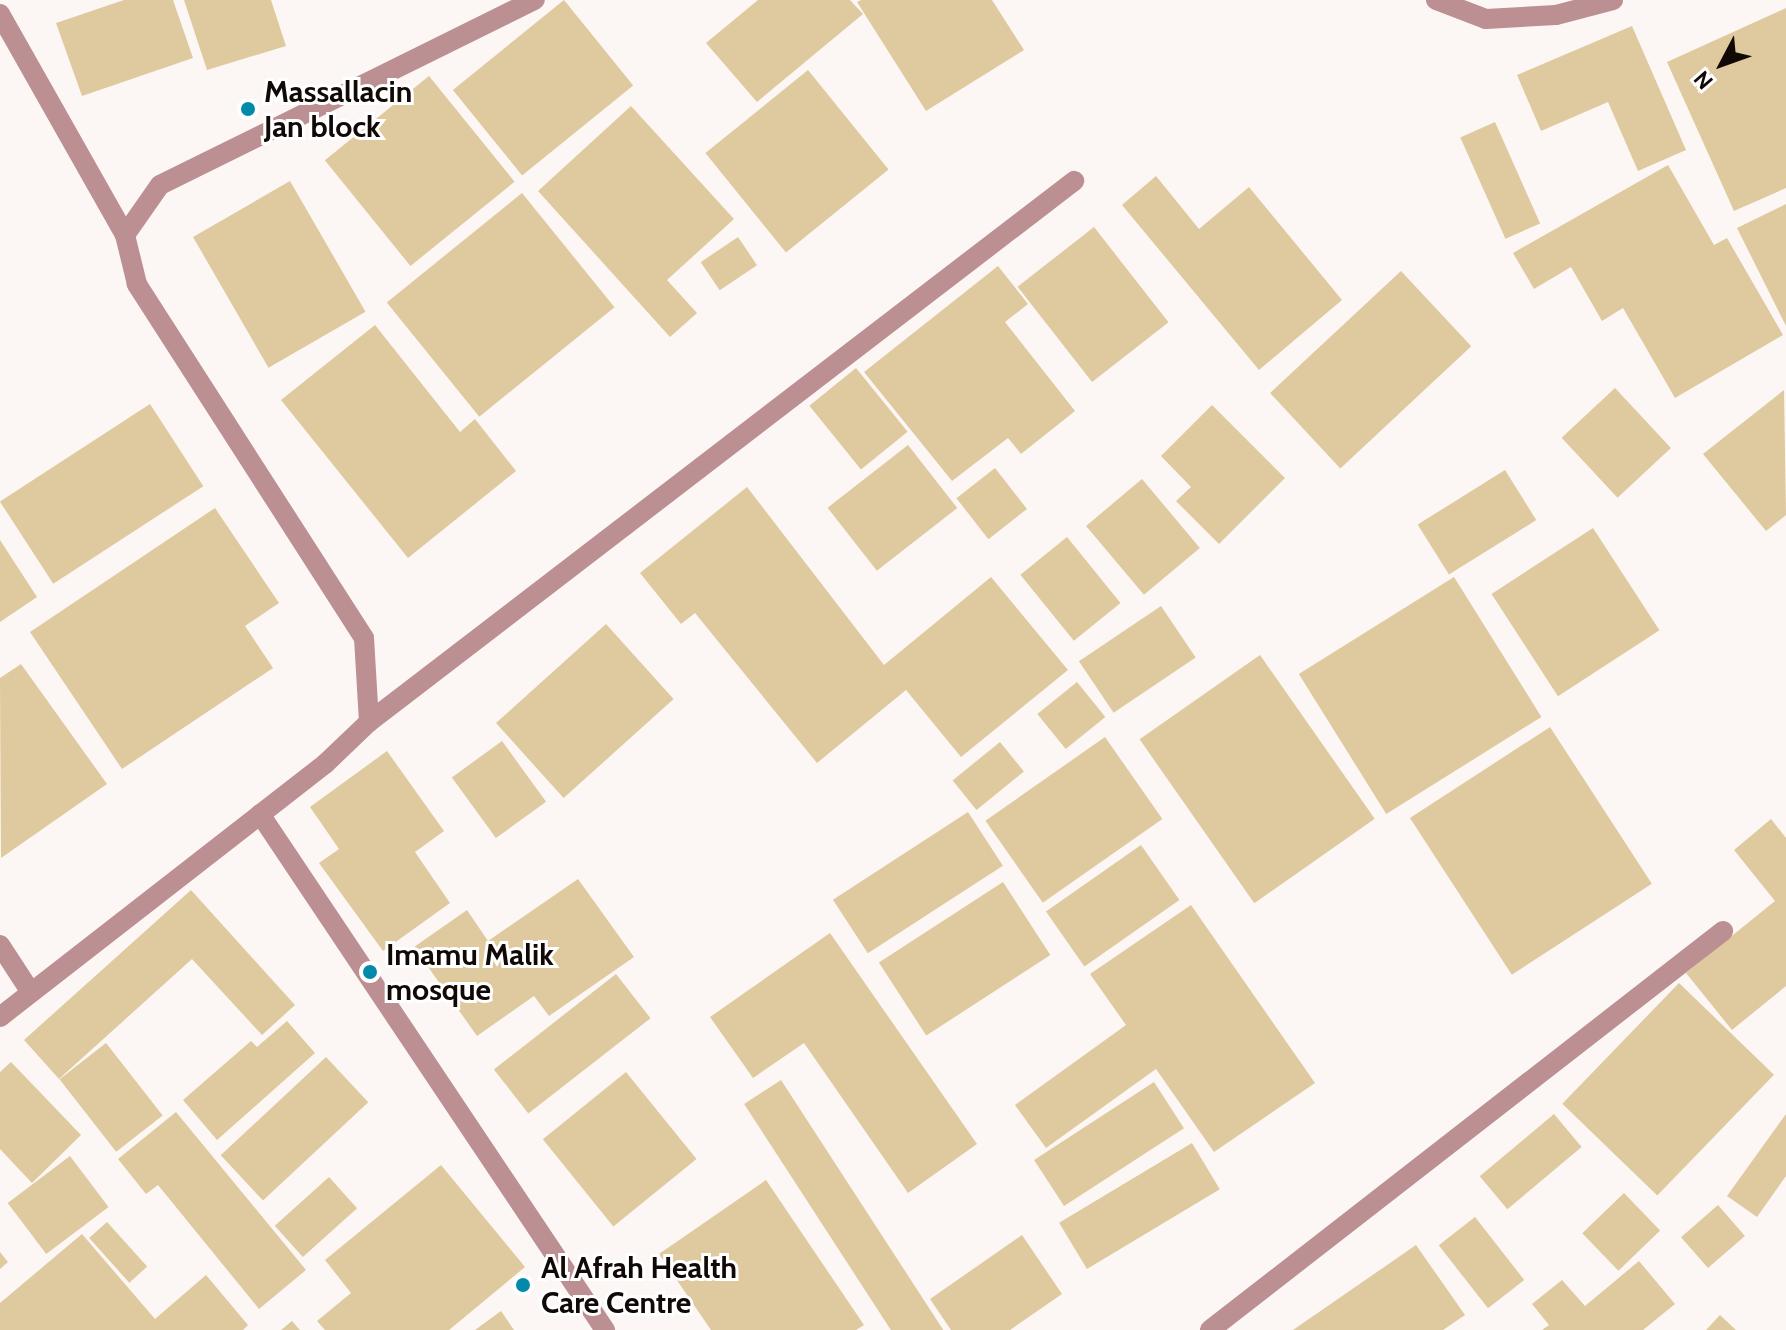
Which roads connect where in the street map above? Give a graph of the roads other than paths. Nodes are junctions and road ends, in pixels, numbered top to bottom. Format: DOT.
graph roads {
  1 [pos="535,0"];
  2 [pos="1436,0"];
  3 [pos="1613,0"];
  4 [pos="0,14"];
  5 [pos="1074,181"];
  6 [pos="125,235"];
  7 [pos="369,722"];
  8 [pos="260,814"];
  9 [pos="1723,931"];
  10 [pos="0,945"];
  11 [pos="30,991"];
  12 [pos="0,1017"];
  13 [pos="605,1330"];
  14 [pos="1210,1330"];
  1 -- 6 [label="street"];
  2 -- 3 [label="street"];
  4 -- 6 [label="street"];
  5 -- 7 [label="street"];
  6 -- 7 [label="street"];
  7 -- 8 [label="street"];
  8 -- 11 [label="street"];
  8 -- 13 [label="street"];
  9 -- 14 [label="street"];
  10 -- 11 [label="street"];
  11 -- 12 [label="street"];
}
